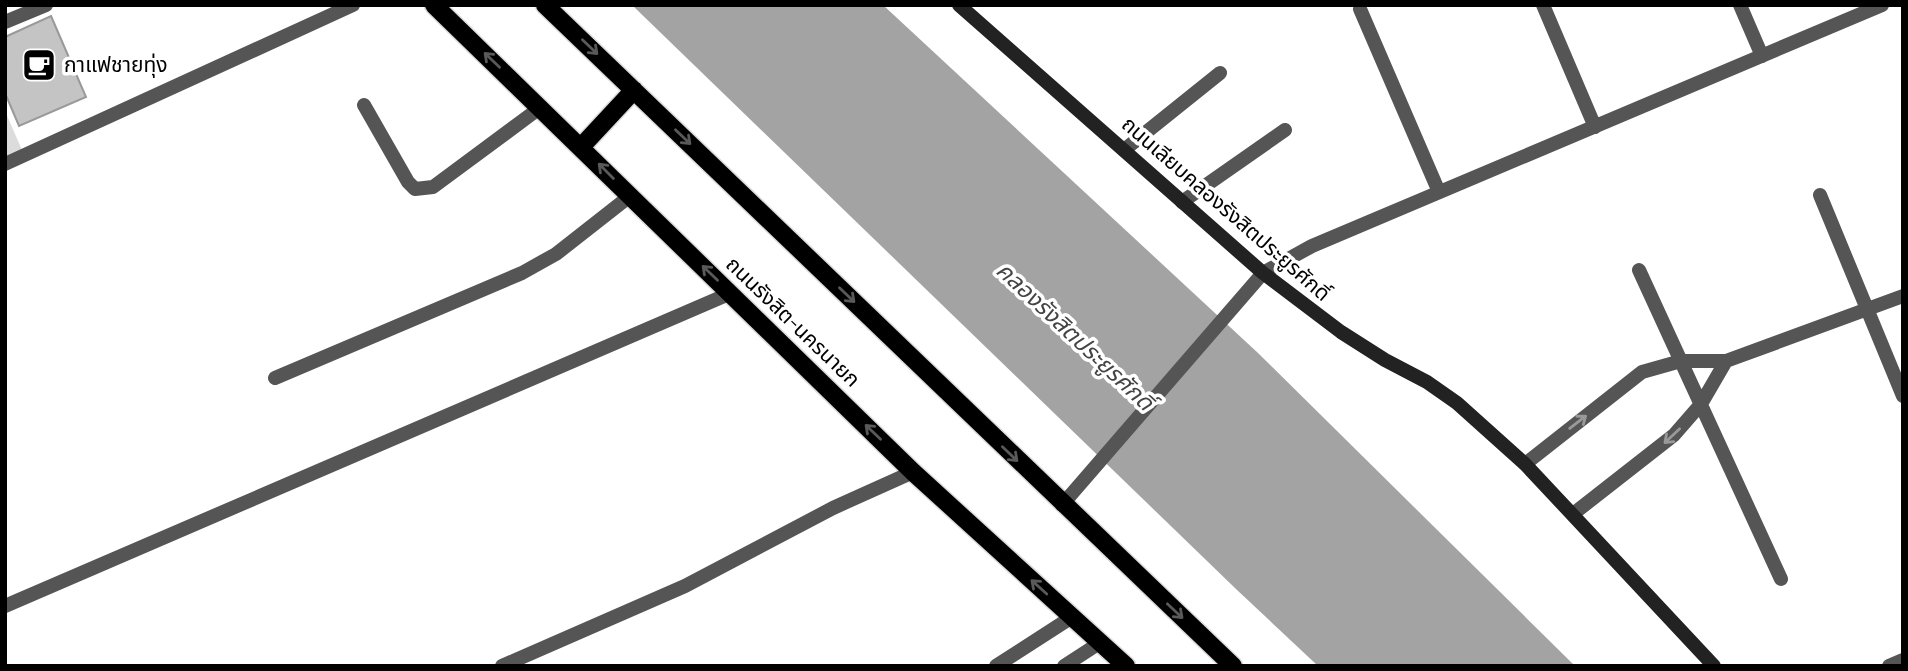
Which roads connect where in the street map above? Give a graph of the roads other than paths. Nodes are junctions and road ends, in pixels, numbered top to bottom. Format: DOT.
graph roads {
  1 [pos="46,5"];
  2 [pos="353,5"];
  3 [pos="434,5"];
  4 [pos="545,5"];
  5 [pos="959,5"];
  6 [pos="1542,5"];
  7 [pos="1740,5"];
  8 [pos="1882,5"];
  9 [pos="1360,9"];
  10 [pos="5,22"];
  11 [pos="1762,56"];
  12 [pos="1220,73"];
  13 [pos="634,90"];
  14 [pos="363,105"];
  15 [pos="541,107"];
  16 [pos="1595,127"];
  17 [pos="1285,130"];
  18 [pos="581,147"];
  19 [pos="1124,150"];
  20 [pos="5,164"];
  21 [pos="1439,192"];
  22 [pos="1820,195"];
  23 [pos="630,196"];
  24 [pos="1182,202"];
  25 [pos="1639,270"];
  26 [pos="1263,273"];
  27 [pos="731,293"];
  28 [pos="1903,296"];
  29 [pos="1867,309"];
  30 [pos="1681,361"];
  31 [pos="1726,361"];
  32 [pos="275,378"];
  33 [pos="1903,396"];
  34 [pos="1701,404"];
  35 [pos="1525,464"];
  36 [pos="913,472"];
  37 [pos="1062,505"];
  38 [pos="1573,514"];
  39 [pos="1781,579"];
  40 [pos="5,606"];
  41 [pos="1072,617"];
  42 [pos="1101,642"];
  43 [pos="1903,660"];
  44 [pos="502,666"];
  45 [pos="996,666"];
  46 [pos="1064,666"];
  47 [pos="1126,666"];
  48 [pos="1233,666"];
  49 [pos="1714,666"];
  50 [pos="1889,666"];
  1 -- 10 [label="street"];
  2 -- 20 [label="street"];
  15 -- 3 [label="main road, ถนนรังสิต-นครนายก, one-way"];
  4 -- 13 [label="main road, one-way"];
  5 -- 19 [label="street, ถนนเลียบคลองรังสิตประยูรศักดิ์"];
  6 -- 16 [label="street"];
  7 -- 11 [label="street"];
  8 -- 11 [label="street"];
  9 -- 21 [label="street"];
  11 -- 16 [label="street"];
  12 -- 19 [label="street"];
  13 -- 18 [label="main road"];
  13 -- 37 [label="main road, one-way"];
  14 -- 15 [label="street"];
  15 -- 18 [label="main road, ถนนรังสิต-นครนายก"];
  16 -- 21 [label="street"];
  17 -- 24 [label="street"];
  23 -- 18 [label="main road, ถนนรังสิต-นครนายก, one-way"];
  19 -- 24 [label="street, ถนนเลียบคลองรังสิตประยูรศักดิ์"];
  21 -- 26 [label="street"];
  22 -- 29 [label="street"];
  27 -- 23 [label="main road, ถนนรังสิต-นครนายก, one-way"];
  23 -- 32 [label="street"];
  24 -- 26 [label="street, ถนนเลียบคลองรังสิตประยูรศักดิ์"];
  25 -- 30 [label="street"];
  26 -- 35 [label="street, ถนนเลียบคลองรังสิตประยูรศักดิ์"];
  26 -- 37 [label="street"];
  36 -- 27 [label="main road, ถนนรังสิต-นครนายก, one-way"];
  27 -- 40 [label="street"];
  28 -- 29 [label="street"];
  29 -- 31 [label="street"];
  29 -- 33 [label="street"];
  30 -- 31 [label="street"];
  30 -- 34 [label="street"];
  35 -- 30 [label="street, one-way"];
  31 -- 34 [label="street"];
  34 -- 38 [label="street, one-way"];
  34 -- 39 [label="street"];
  35 -- 38 [label="street, ถนนเลียบคลองรังสิตประยูรศักดิ์"];
  41 -- 36 [label="main road, ถนนรังสิต-นครนายก, one-way"];
  36 -- 44 [label="street"];
  37 -- 48 [label="main road, one-way"];
  38 -- 49 [label="street, ถนนเลียบคลองรังสิตประยูรศักดิ์"];
  41 -- 42 [label="main road, ถนนรังสิต-นครนายก"];
  41 -- 45 [label="street"];
  42 -- 46 [label="street"];
  42 -- 47 [label="main road, ถนนรังสิต-นครนายก"];
  43 -- 50 [label="street"];
}
